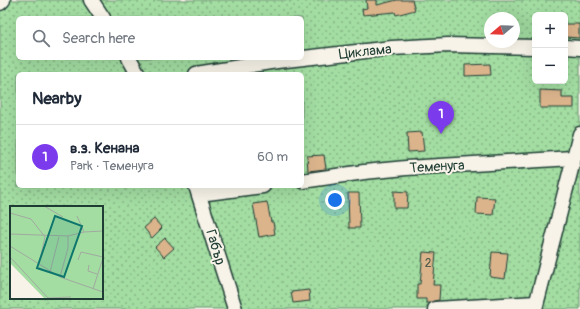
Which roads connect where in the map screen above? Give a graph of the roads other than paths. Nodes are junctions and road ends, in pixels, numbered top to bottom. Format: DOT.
graph roads {
  1 [pos="3,0"];
  2 [pos="91,0"];
  3 [pos="0,3"];
  4 [pos="102,16"];
  5 [pos="532,47"];
  6 [pos="568,47"];
  7 [pos="580,48"];
  8 [pos="304,58"];
  9 [pos="129,60"];
  10 [pos="286,60"];
  11 [pos="137,72"];
  12 [pos="208,72"];
  13 [pos="580,134"];
  14 [pos="573,158"];
  15 [pos="304,181"];
  16 [pos="230,188"];
  17 [pos="197,190"];
  18 [pos="536,306"];
  19 [pos="235,309"];
  20 [pos="436,309"];
  1 -- 3 [label="street"];
  2 -- 4 [label="street"];
  5 -- 8 [label="street, Циклама"];
  6 -- 7 [label="street"];
  9 -- 11 [label="street"];
  10 -- 12 [label="street, Циклама"];
  13 -- 14 [label="street"];
  14 -- 15 [label="street, Теменуга"];
  14 -- 18 [label="street"];
  16 -- 17 [label="street"];
  17 -- 19 [label="street, Габър"];
  18 -- 20 [label="street"];
}
